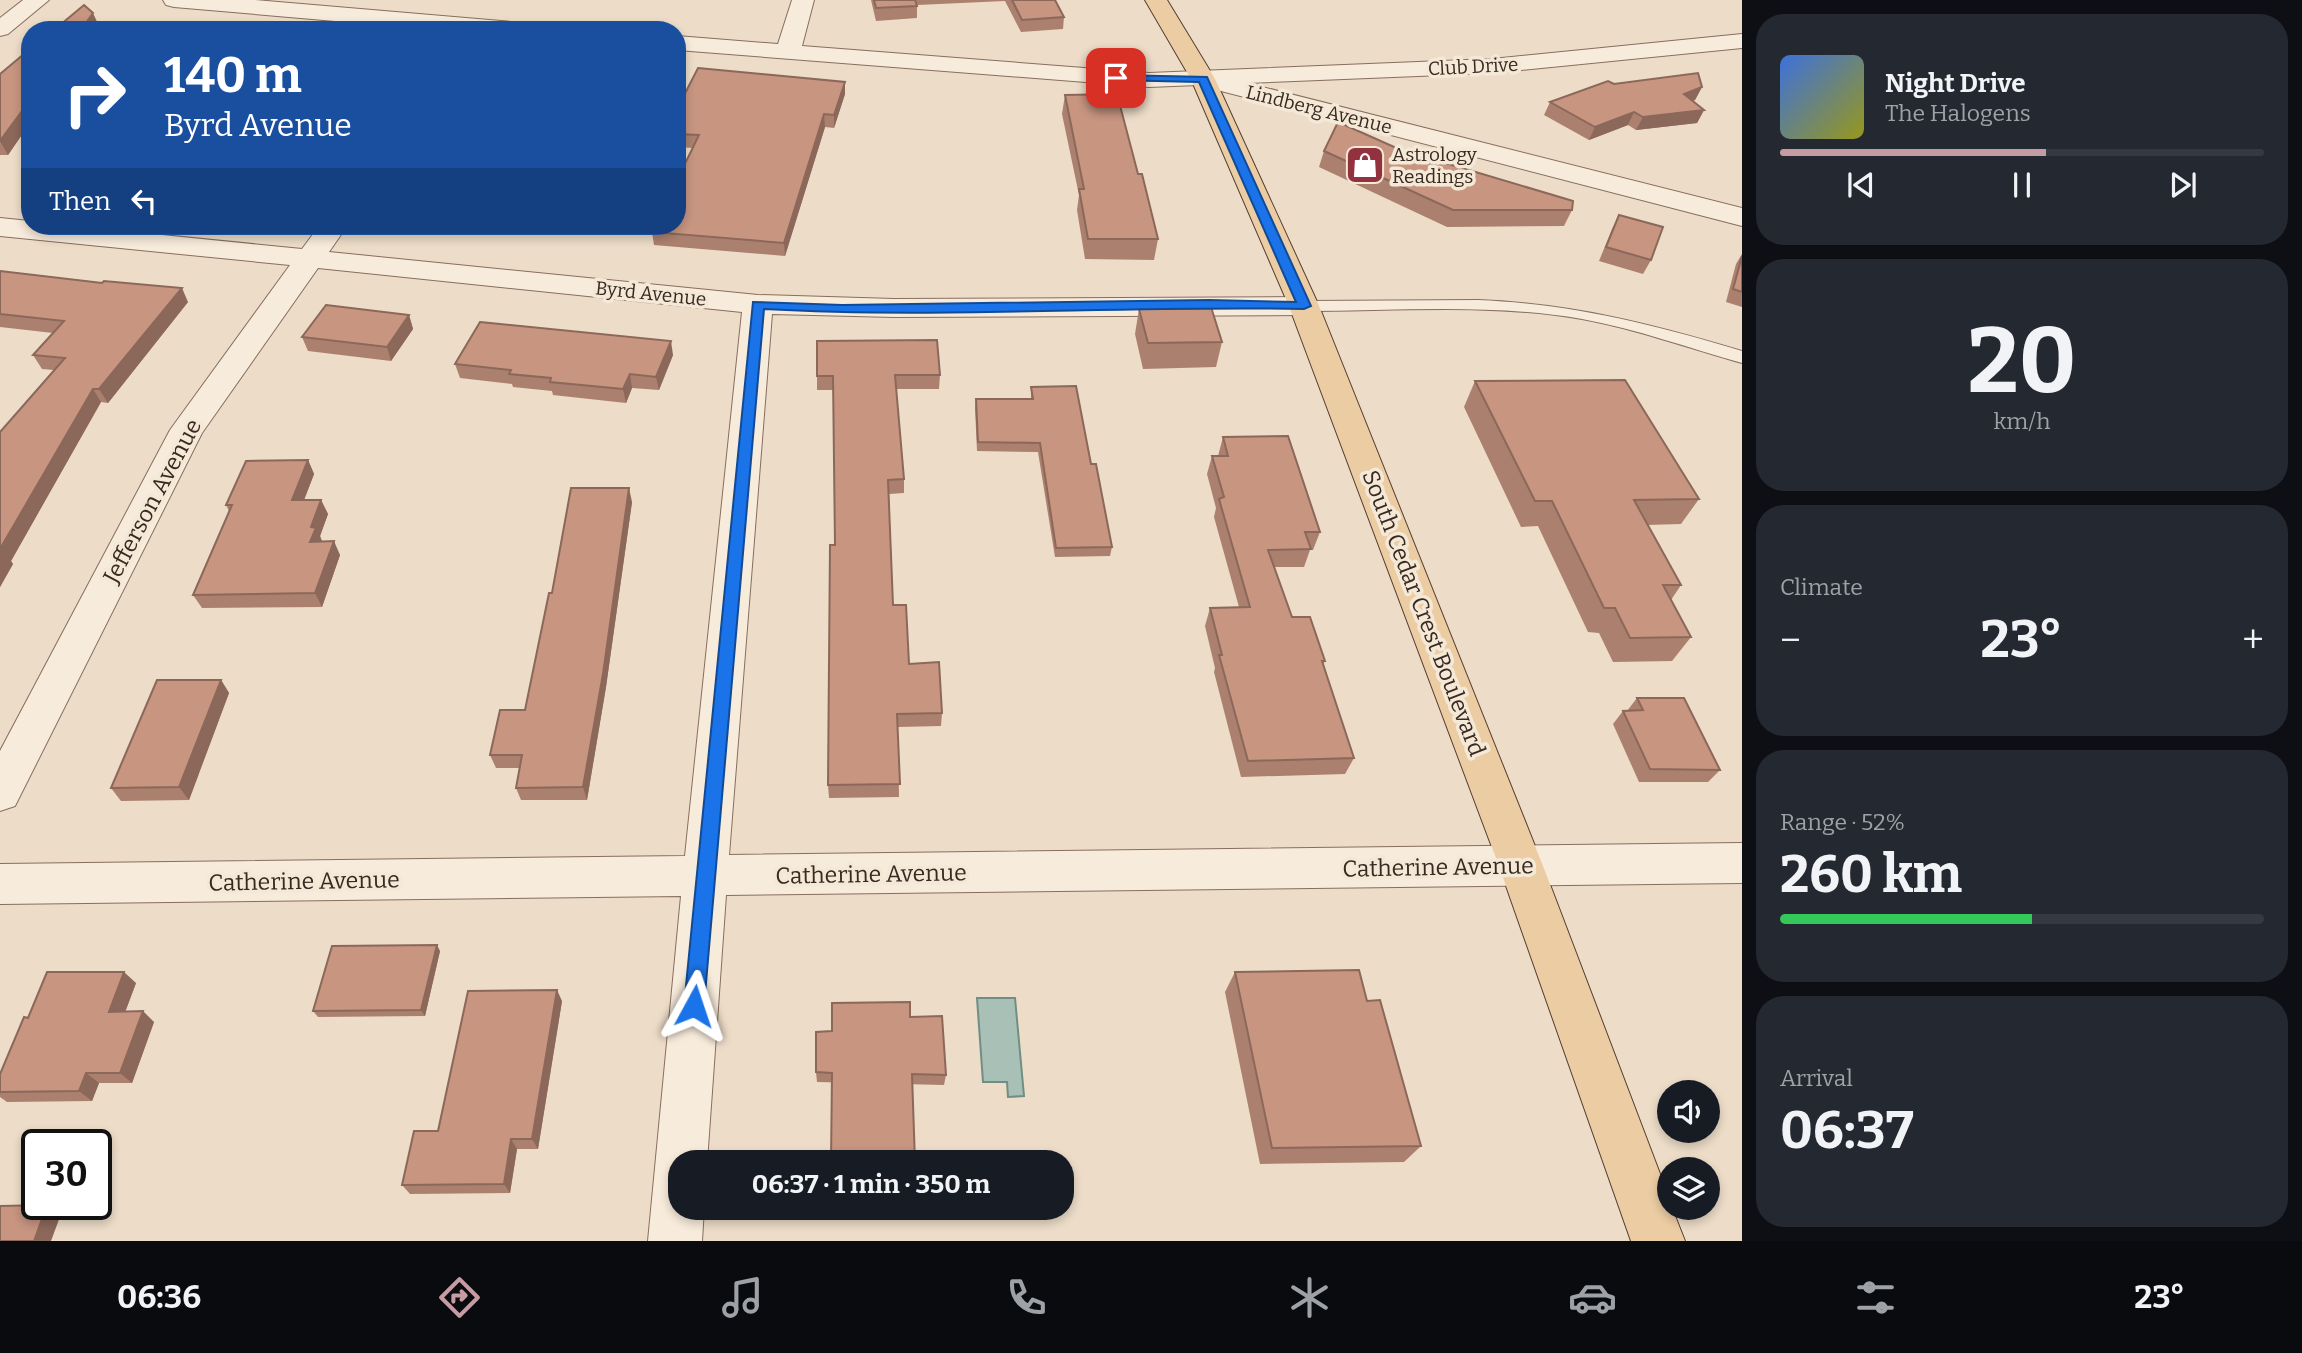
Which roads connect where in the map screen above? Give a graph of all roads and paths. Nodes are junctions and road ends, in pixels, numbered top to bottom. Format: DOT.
graph roads {
  1 [pos="38,0"];
  2 [pos="174,0"];
  3 [pos="485,0"];
  4 [pos="803,0"];
  5 [pos="1156,0"];
  6 [pos="404,21"];
  7 [pos="482,21"];
  8 [pos="0,29"];
  9 [pos="1742,41"];
  10 [pos="686,44"];
  11 [pos="788,51"];
  12 [pos="1203,79"];
  13 [pos="1742,217"];
  14 [pos="0,227"];
  15 [pos="21,229"];
  16 [pos="79,235"];
  17 [pos="326,235"];
  18 [pos="307,258"];
  19 [pos="758,304"];
  20 [pos="1304,306"];
  21 [pos="1742,357"];
  22 [pos="0,793"];
  23 [pos="1742,863"];
  24 [pos="1521,866"];
  25 [pos="705,876"];
  26 [pos="0,884"];
  27 [pos="682,1150"];
  28 [pos="677,1220"];
  29 [pos="675,1241"];
  30 [pos="1658,1241"];
  1 -- 8 [label="street"];
  2 -- 6 [label="street"];
  3 -- 7 [label="street"];
  4 -- 11 [label="street"];
  5 -- 12 [label="main road, South Cedar Crest Boulevard"];
  9 -- 12 [label="street, Club Drive"];
  10 -- 11 [label="street, Lindberg Avenue"];
  11 -- 12 [label="street, Lindberg Avenue"];
  12 -- 13 [label="street, Lindberg Avenue"];
  12 -- 20 [label="main road, South Cedar Crest Boulevard"];
  14 -- 15 [label="street, Byrd Avenue"];
  16 -- 18 [label="street, Byrd Avenue"];
  17 -- 18 [label="street, Jefferson Avenue"];
  18 -- 19 [label="street, Byrd Avenue"];
  18 -- 22 [label="street, Jefferson Avenue"];
  19 -- 20 [label="street, Byrd Avenue"];
  19 -- 25 [label="street"];
  20 -- 21 [label="lane"];
  20 -- 24 [label="main road, South Cedar Crest Boulevard"];
  23 -- 24 [label="street, Catherine Avenue"];
  24 -- 25 [label="street, Catherine Avenue"];
  24 -- 30 [label="main road, South Cedar Crest Boulevard"];
  25 -- 26 [label="street, Catherine Avenue"];
  25 -- 27 [label="street"];
  28 -- 29 [label="street"];
}
